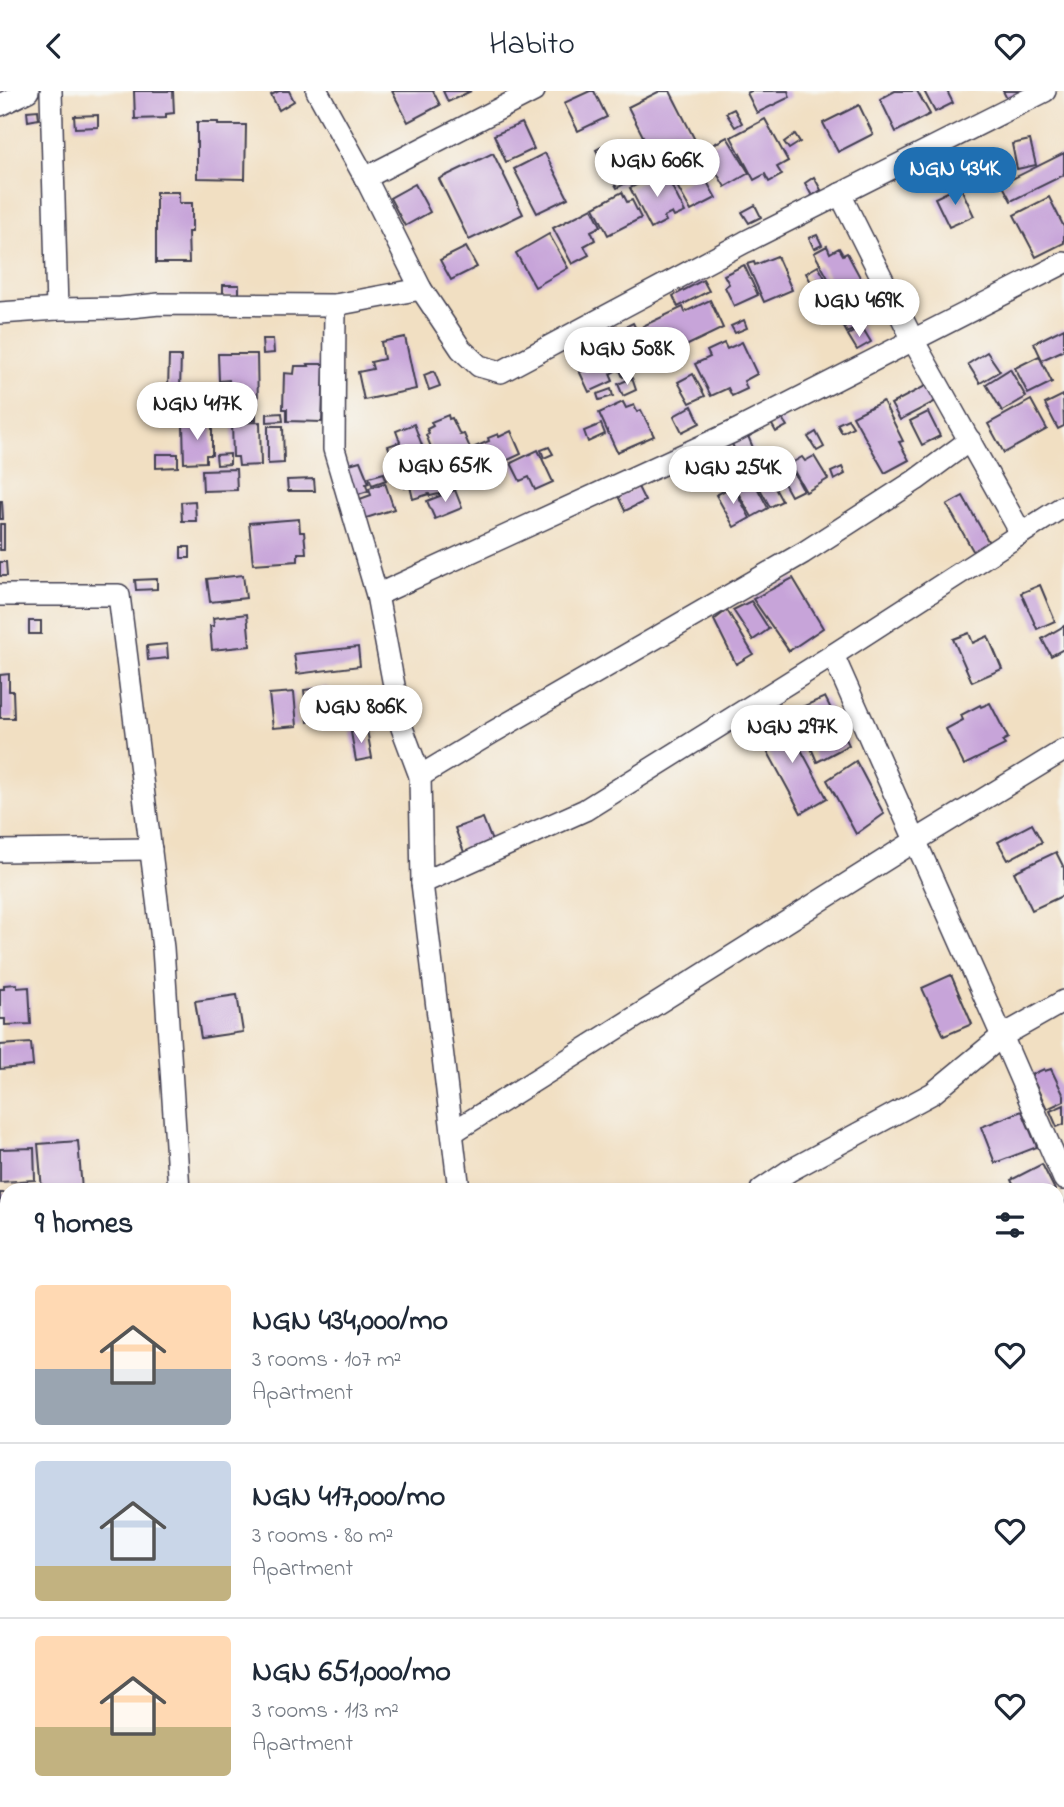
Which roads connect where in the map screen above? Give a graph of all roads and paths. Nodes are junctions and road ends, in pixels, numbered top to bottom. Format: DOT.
graph roads {
  1 [pos="28,91"];
  2 [pos="51,91"];
  3 [pos="317,91"];
  4 [pos="534,91"];
  5 [pos="1045,91"];
  6 [pos="0,105"];
  7 [pos="365,178"];
  8 [pos="840,194"];
  9 [pos="1064,263"];
  10 [pos="421,289"];
  11 [pos="335,305"];
  12 [pos="57,309"];
  13 [pos="0,313"];
  14 [pos="913,340"];
  15 [pos="970,440"];
  16 [pos="1064,506"];
  17 [pos="1021,533"];
  18 [pos="0,595"];
  19 [pos="377,595"];
  20 [pos="833,655"];
  21 [pos="1064,750"];
  22 [pos="420,776"];
  23 [pos="915,841"];
  24 [pos="151,849"];
  25 [pos="0,851"];
  26 [pos="422,883"];
  27 [pos="1064,1001"];
  28 [pos="1002,1036"];
  29 [pos="453,1132"];
  30 [pos="1064,1179"];
  31 [pos="179,1183"];
  32 [pos="458,1183"];
  33 [pos="771,1183"];
  1 -- 6 [label="street"];
  2 -- 12 [label="street"];
  3 -- 7 [label="street"];
  4 -- 7 [label="street"];
  5 -- 8 [label="street"];
  7 -- 10 [label="street"];
  8 -- 10 [label="street"];
  8 -- 14 [label="street"];
  9 -- 14 [label="street"];
  10 -- 11 [label="street"];
  11 -- 12 [label="street"];
  11 -- 19 [label="street"];
  12 -- 13 [label="street"];
  14 -- 15 [label="street"];
  14 -- 19 [label="street"];
  15 -- 17 [label="street"];
  15 -- 22 [label="street"];
  16 -- 17 [label="street"];
  17 -- 20 [label="street"];
  18 -- 24 [label="street"];
  19 -- 22 [label="street"];
  20 -- 23 [label="street"];
  20 -- 26 [label="street"];
  21 -- 23 [label="street"];
  22 -- 26 [label="street"];
  23 -- 28 [label="street"];
  23 -- 29 [label="street"];
  24 -- 25 [label="street"];
  24 -- 31 [label="street"];
  26 -- 29 [label="street"];
  27 -- 28 [label="street"];
  28 -- 30 [label="street"];
  28 -- 33 [label="street"];
  29 -- 32 [label="street"];
}
